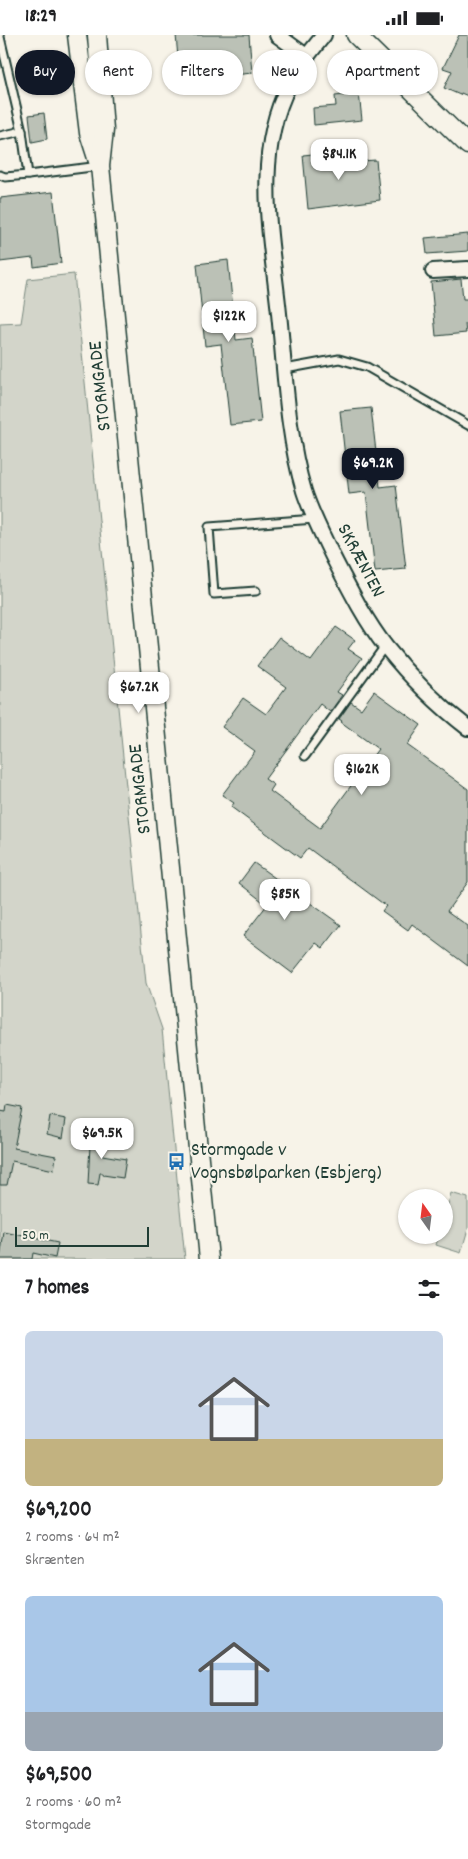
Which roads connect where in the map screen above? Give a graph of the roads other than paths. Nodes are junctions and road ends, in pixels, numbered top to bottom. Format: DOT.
graph roads {
  1 [pos="76,35"];
  2 [pos="97,35"];
  3 [pos="277,35"];
  4 [pos="324,35"];
  5 [pos="356,35"];
  6 [pos="0,37"];
  7 [pos="298,50"];
  8 [pos="311,50"];
  9 [pos="285,95"];
  10 [pos="22,131"];
  11 [pos="0,136"];
  12 [pos="468,145"];
  13 [pos="100,166"];
  14 [pos="0,175"];
  15 [pos="28,175"];
  16 [pos="468,269"];
  17 [pos="434,271"];
  18 [pos="285,369"];
  19 [pos="468,425"];
  20 [pos="316,519"];
  21 [pos="256,591"];
  22 [pos="386,647"];
  23 [pos="468,727"];
  24 [pos="305,756"];
  25 [pos="209,1259"];
  1 -- 13 [label="street, STORMGADE"];
  2 -- 13 [label="street, STORMGADE"];
  3 -- 7 [label="street"];
  4 -- 8 [label="street, SKRÆNTEN"];
  5 -- 12 [label="street"];
  6 -- 10 [label="lane"];
  9 -- 18 [label="street, SKRÆNTEN"];
  10 -- 11 [label="lane"];
  10 -- 15 [label="lane"];
  13 -- 15 [label="lane"];
  13 -- 25 [label="street, STORMGADE"];
  14 -- 15 [label="lane"];
  16 -- 17 [label="street"];
  18 -- 19 [label="lane"];
  18 -- 20 [label="street, SKRÆNTEN"];
  20 -- 21 [label="lane"];
  20 -- 22 [label="street, SKRÆNTEN"];
  22 -- 23 [label="street, SKRÆNTEN"];
  22 -- 24 [label="lane"];
}
